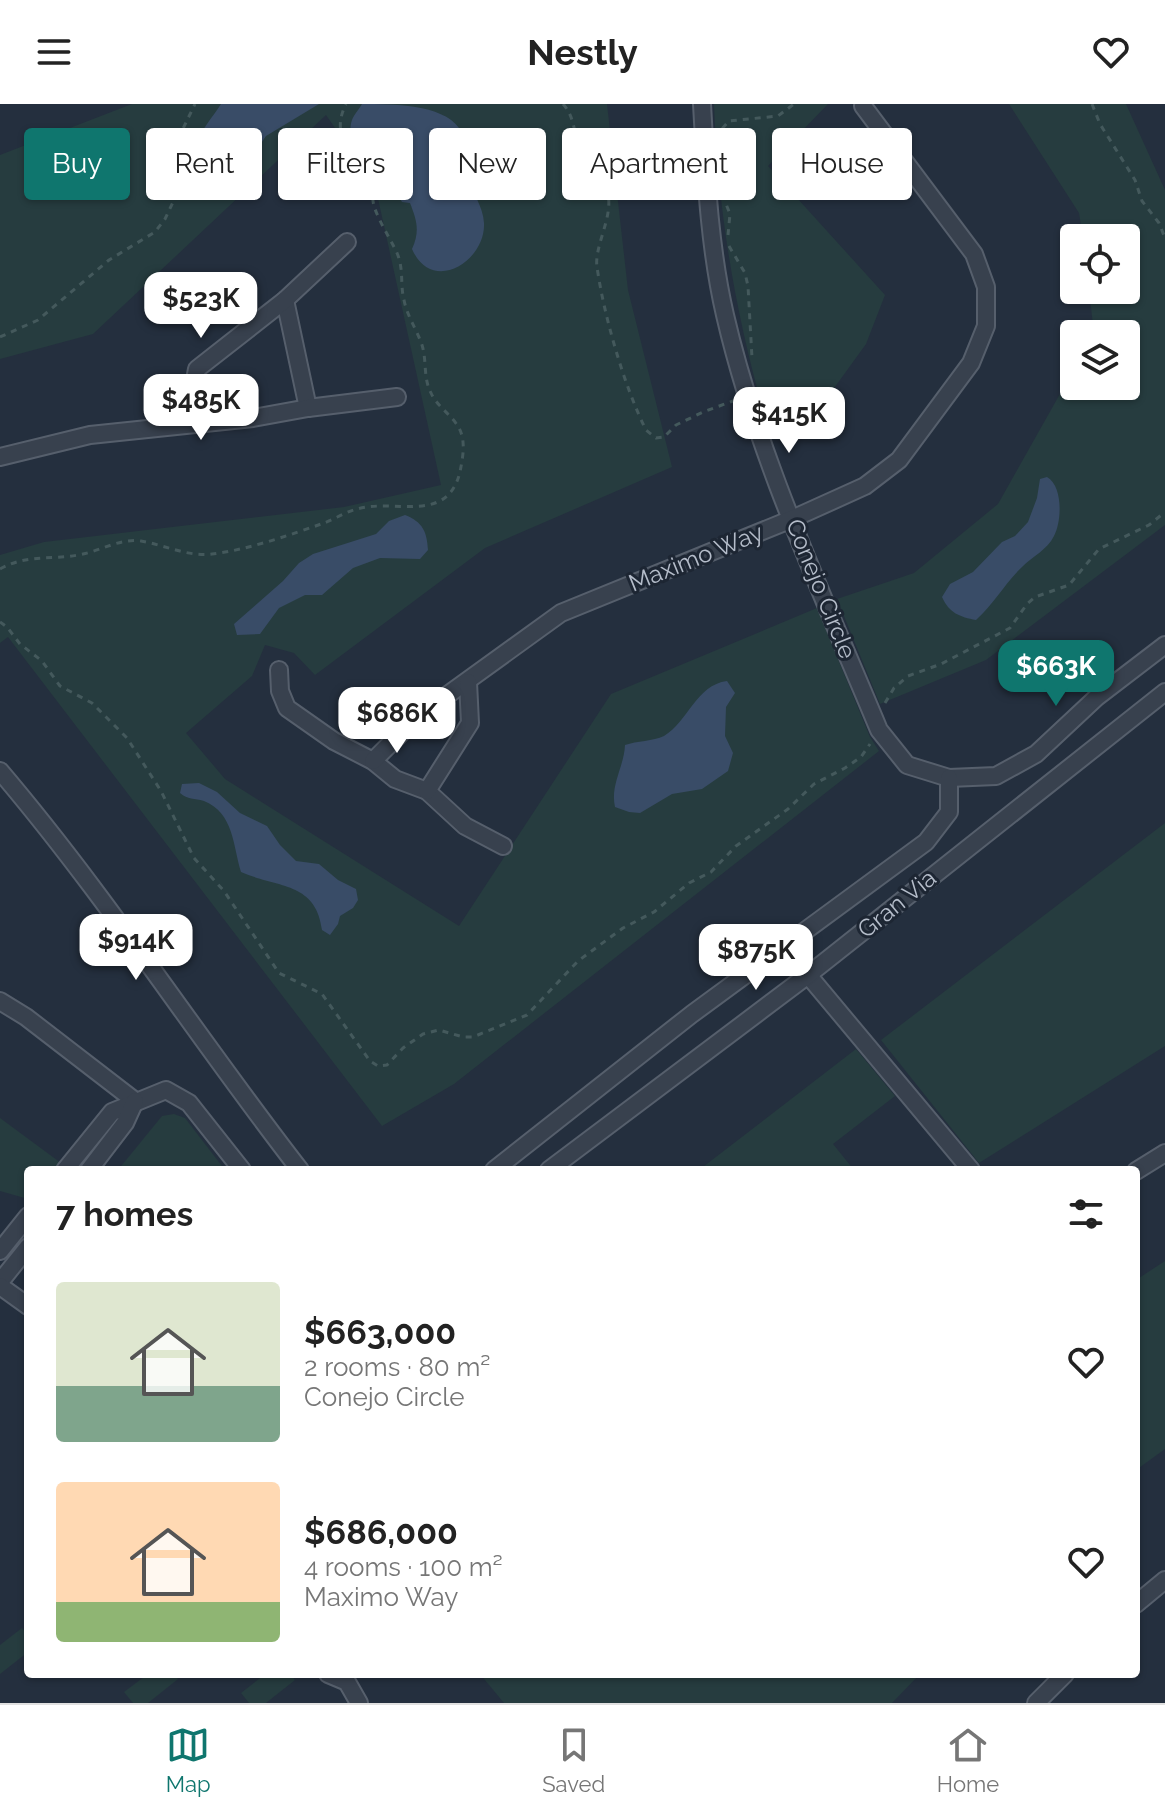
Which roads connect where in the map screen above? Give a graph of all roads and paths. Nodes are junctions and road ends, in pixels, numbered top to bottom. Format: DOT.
graph roads {
  1 [pos="195,104"];
  2 [pos="563,104"];
  3 [pos="702,104"];
  4 [pos="794,104"];
  5 [pos="1092,104"];
  6 [pos="863,106"];
  7 [pos="1165,238"];
  8 [pos="347,242"];
  9 [pos="285,300"];
  10 [pos="0,337"];
  11 [pos="742,378"];
  12 [pos="397,397"];
  13 [pos="747,397"];
  14 [pos="308,408"];
  15 [pos="187,423"];
  16 [pos="0,457"];
  17 [pos="1165,512"];
  18 [pos="792,519"];
  19 [pos="0,622"];
  20 [pos="1165,645"];
  21 [pos="279,670"];
  22 [pos="468,682"];
  23 [pos="1165,692"];
  24 [pos="877,726"];
  25 [pos="373,761"];
  26 [pos="0,771"];
  27 [pos="949,778"];
  28 [pos="427,791"];
  29 [pos="503,846"];
  30 [pos="808,975"];
  31 [pos="0,1001"];
  32 [pos="135,1101"];
  33 [pos="1165,1153"];
  34 [pos="68,1166"];
  35 [pos="92,1166"];
  36 [pos="239,1166"];
  37 [pos="297,1166"];
  38 [pos="499,1166"];
  39 [pos="554,1166"];
  40 [pos="968,1166"];
  41 [pos="1140,1169"];
  42 [pos="24,1221"];
  43 [pos="0,1251"];
  44 [pos="24,1252"];
  45 [pos="0,1284"];
  46 [pos="24,1303"];
  47 [pos="1165,1580"];
  48 [pos="1140,1601"];
  49 [pos="338,1678"];
  50 [pos="1061,1678"];
  51 [pos="359,1703"];
  52 [pos="1036,1703"];
  1 -- 10 [label="path"];
  2 -- 13 [label="path"];
  3 -- 11 [label="street, Conejo Circle"];
  4 -- 11 [label="path"];
  5 -- 7 [label="path"];
  6 -- 18 [label="street, Maximo Way"];
  8 -- 9 [label="street"];
  9 -- 14 [label="street"];
  9 -- 15 [label="street"];
  11 -- 13 [label="street, Conejo Circle"];
  12 -- 14 [label="street"];
  13 -- 18 [label="street, Conejo Circle"];
  14 -- 15 [label="street"];
  15 -- 16 [label="street"];
  17 -- 24 [label="path"];
  18 -- 22 [label="street, Maximo Way"];
  18 -- 24 [label="street, Conejo Circle"];
  19 -- 24 [label="path"];
  20 -- 27 [label="street, Conejo Circle"];
  21 -- 25 [label="street"];
  22 -- 25 [label="street, Maximo Way"];
  22 -- 28 [label="street"];
  23 -- 30 [label="street, Gran Via"];
  24 -- 27 [label="street, Conejo Circle"];
  25 -- 28 [label="street"];
  26 -- 37 [label="street"];
  27 -- 38 [label="street"];
  28 -- 29 [label="street"];
  30 -- 39 [label="street, Gran Via"];
  30 -- 40 [label="street"];
  31 -- 32 [label="street"];
  32 -- 34 [label="street"];
  32 -- 35 [label="street"];
  32 -- 36 [label="street"];
  33 -- 41 [label="street"];
  42 -- 43 [label="street"];
  44 -- 45 [label="street"];
  45 -- 46 [label="street"];
  47 -- 48 [label="street"];
  49 -- 51 [label="street"];
  50 -- 52 [label="street"];
}
